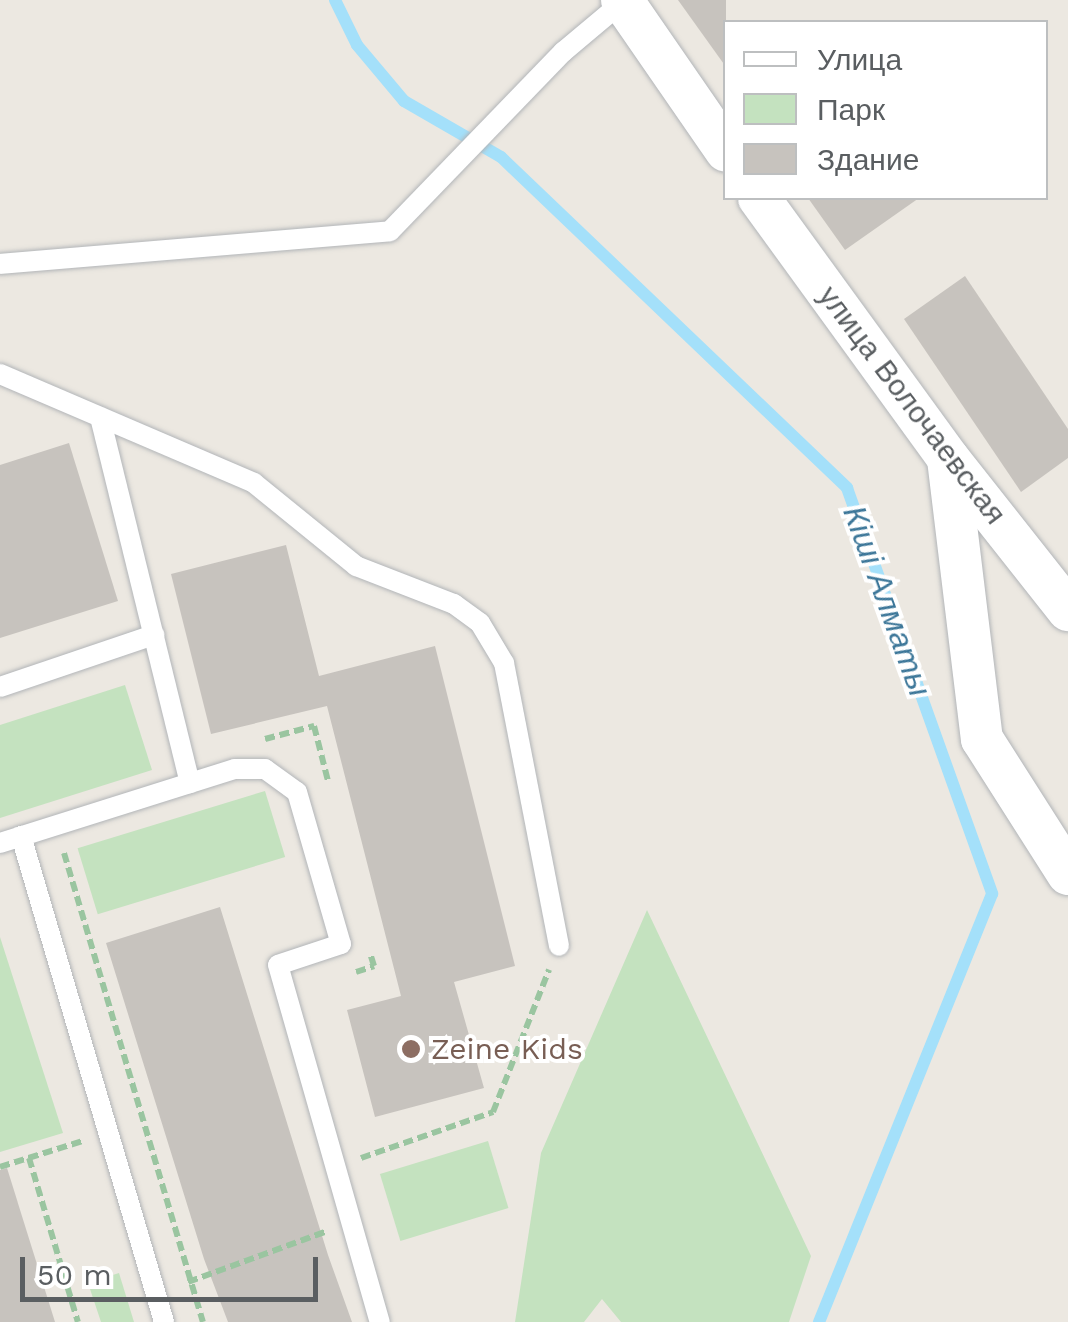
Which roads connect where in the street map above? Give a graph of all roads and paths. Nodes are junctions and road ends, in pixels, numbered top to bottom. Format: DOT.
graph roads {
  1 [pos="623,1"];
  2 [pos="723,147"];
  3 [pos="760,200"];
  4 [pos="0,264"];
  5 [pos="0,374"];
  6 [pos="100,417"];
  7 [pos="948,458"];
  8 [pos="1068,610"];
  9 [pos="154,635"];
  10 [pos="0,688"];
  11 [pos="190,783"];
  12 [pos="21,836"];
  13 [pos="81,840"];
  14 [pos="0,843"];
  15 [pos="1068,874"];
  16 [pos="559,946"];
  17 [pos="108,1133"];
  18 [pos="29,1158"];
  19 [pos="0,1167"];
  20 [pos="336,1167"];
  21 [pos="352,1222"];
  22 [pos="190,1281"];
  23 [pos="156,1293"];
  24 [pos="78,1322"];
  25 [pos="164,1322"];
  26 [pos="203,1322"];
  27 [pos="380,1322"];
  1 -- 2 [label="street"];
  1 -- 4 [label="lane"];
  3 -- 7 [label="street, улица Волочаевская"];
  5 -- 6 [label="lane"];
  6 -- 9 [label="lane"];
  6 -- 16 [label="lane"];
  7 -- 8 [label="street, улица Волочаевская"];
  7 -- 15 [label="street, улица Волочаевская"];
  9 -- 10 [label="lane"];
  9 -- 11 [label="lane"];
  11 -- 12 [label="lane"];
  11 -- 20 [label="lane"];
  12 -- 14 [label="lane"];
  12 -- 17 [label="lane"];
  13 -- 22 [label="path"];
  16 -- 20 [label="path"];
  17 -- 18 [label="path"];
  17 -- 23 [label="lane"];
  18 -- 19 [label="path"];
  18 -- 24 [label="path"];
  20 -- 21 [label="lane"];
  21 -- 22 [label="path"];
  21 -- 27 [label="lane"];
  22 -- 23 [label="path"];
  22 -- 26 [label="path"];
  23 -- 25 [label="lane"];
}
